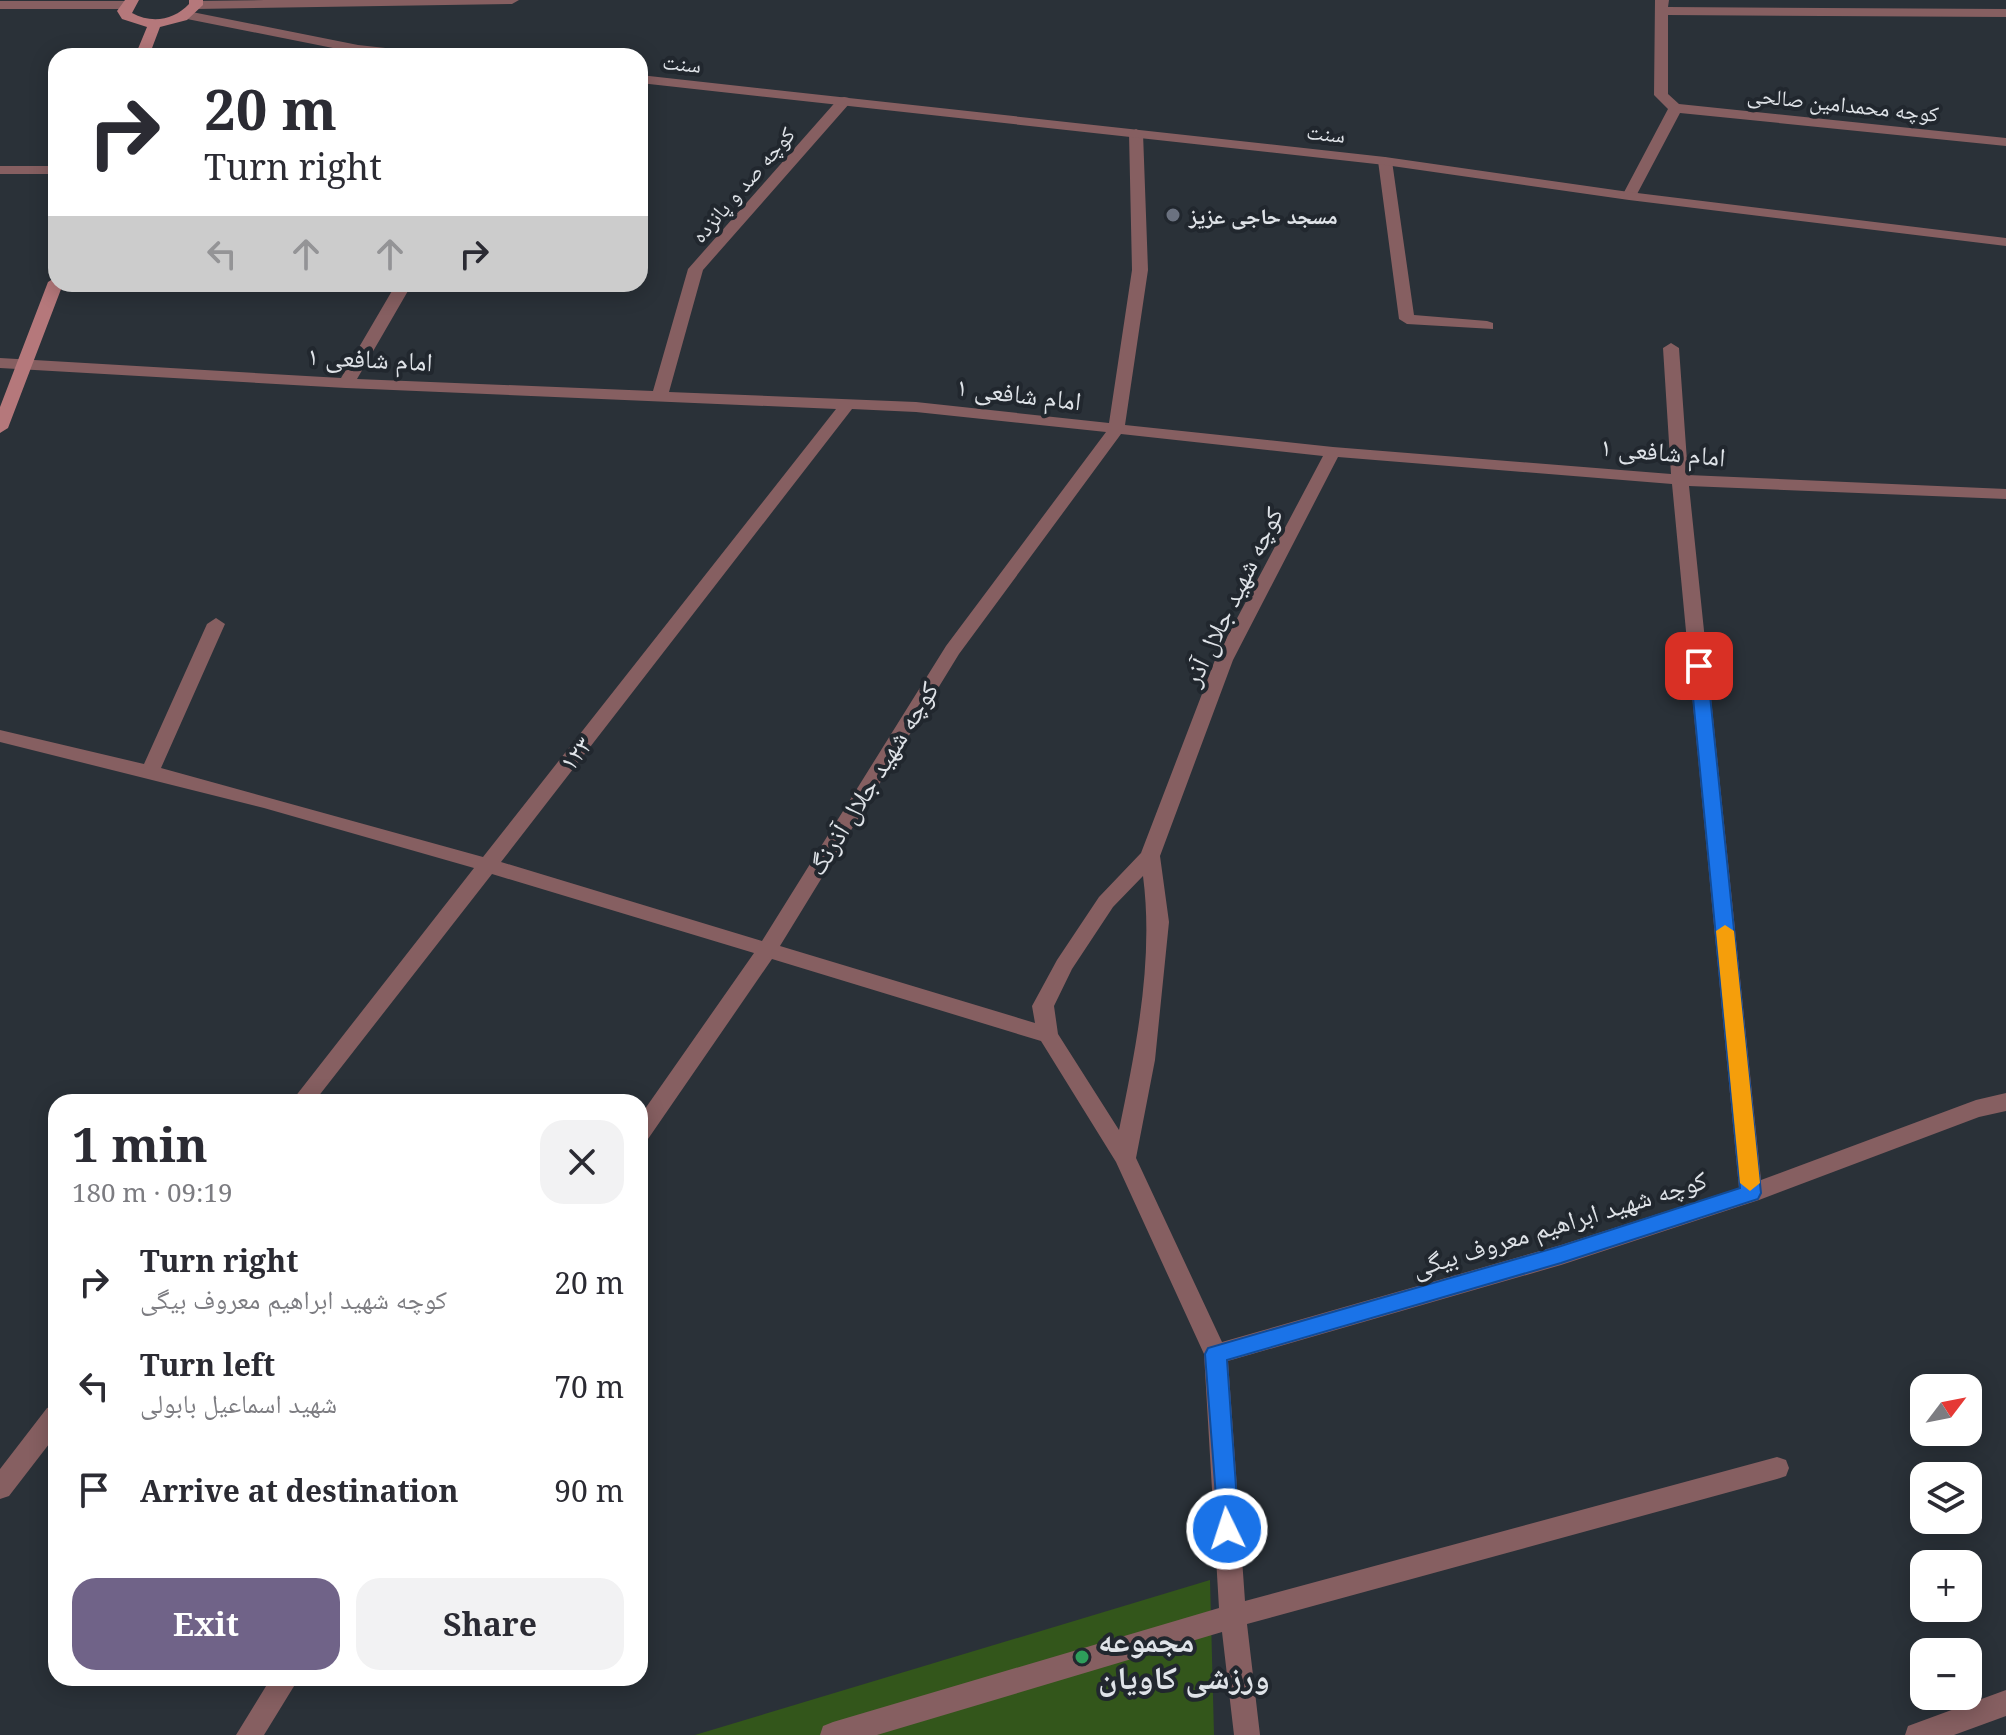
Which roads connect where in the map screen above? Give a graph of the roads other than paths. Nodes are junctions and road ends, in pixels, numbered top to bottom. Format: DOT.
graph roads {
  1 [pos="512,0"];
  2 [pos="129,3"];
  3 [pos="0,5"];
  4 [pos="1662,6"];
  5 [pos="193,7"];
  6 [pos="2006,13"];
  7 [pos="155,23"];
  8 [pos="145,48"];
  9 [pos="354,48"];
  10 [pos="648,80"];
  11 [pos="844,101"];
  12 [pos="1675,108"];
  13 [pos="1136,133"];
  14 [pos="2006,142"];
  15 [pos="1385,161"];
  16 [pos="0,170"];
  17 [pos="48,170"];
  18 [pos="1629,196"];
  19 [pos="2006,242"];
  20 [pos="52,292"];
  21 [pos="399,292"];
  22 [pos="1487,326"];
  23 [pos="1671,348"];
  24 [pos="0,363"];
  25 [pos="25,364"];
  26 [pos="346,383"];
  27 [pos="660,396"];
  28 [pos="848,404"];
  29 [pos="0,428"];
  30 [pos="1116,430"];
  31 [pos="1333,452"];
  32 [pos="1680,480"];
  33 [pos="2006,494"];
  34 [pos="216,624"];
  35 [pos="0,736"];
  36 [pos="151,770"];
  37 [pos="1150,856"];
  38 [pos="489,863"];
  39 [pos="766,952"];
  40 [pos="1048,1035"];
  41 [pos="308,1094"];
  42 [pos="2006,1102"];
  43 [pos="648,1122"];
  44 [pos="1125,1158"];
  45 [pos="1751,1193"];
  46 [pos="1216,1354"];
  47 [pos="48,1426"];
  48 [pos="1777,1468"];
  49 [pos="0,1488"];
  50 [pos="1233,1616"];
  51 [pos="281,1686"];
  52 [pos="2006,1703"];
  53 [pos="249,1735"];
  54 [pos="833,1735"];
  55 [pos="1247,1735"];
  56 [pos="1918,1735"];
  1 -- 5 [label="street"];
  2 -- 3 [label="street"];
  2 -- 7 [label="main road"];
  4 -- 6 [label="street"];
  4 -- 12 [label="street"];
  5 -- 7 [label="main road"];
  5 -- 9 [label="street"];
  7 -- 8 [label="main road"];
  10 -- 11 [label="street, سنت"];
  11 -- 13 [label="street, سنت"];
  11 -- 27 [label="street, کوچه صد و پانزده"];
  12 -- 14 [label="street, کوچه محمدامین صالحی"];
  12 -- 18 [label="street"];
  13 -- 15 [label="street, سنت"];
  13 -- 30 [label="street"];
  15 -- 18 [label="street, سنت"];
  15 -- 22 [label="street"];
  16 -- 17 [label="street"];
  18 -- 19 [label="street, سنت"];
  20 -- 25 [label="main road"];
  21 -- 26 [label="street"];
  23 -- 32 [label="street"];
  24 -- 25 [label="street, امام شافعی ۱"];
  25 -- 26 [label="street, امام شافعی ۱"];
  25 -- 29 [label="main road"];
  26 -- 27 [label="street, امام شافعی ۱"];
  27 -- 28 [label="street, امام شافعی ۱"];
  28 -- 30 [label="street, امام شافعی ۱"];
  28 -- 38 [label="street, ۱۲۳"];
  30 -- 31 [label="street, امام شافعی ۱"];
  30 -- 39 [label="street, کوچه شهید جلال آذرنگ"];
  31 -- 32 [label="street, امام شافعی ۱"];
  31 -- 37 [label="street, کوچه شهید جلال آذر"];
  32 -- 33 [label="street, امام شافعی ۱"];
  32 -- 45 [label="street"];
  34 -- 36 [label="street"];
  35 -- 36 [label="street"];
  36 -- 38 [label="street"];
  37 -- 40 [label="street"];
  37 -- 44 [label="street"];
  38 -- 39 [label="street"];
  38 -- 41 [label="street, ۱۲۳"];
  39 -- 40 [label="street"];
  39 -- 43 [label="street, کوچه شهید جلال آذرنگ"];
  40 -- 44 [label="street"];
  42 -- 45 [label="street, کوچه شهید ابراهیم معروف بیگی"];
  44 -- 46 [label="street"];
  45 -- 46 [label="street, کوچه شهید ابراهیم معروف بیگی"];
  46 -- 50 [label="street"];
  47 -- 49 [label="street"];
  48 -- 50 [label="street"];
  50 -- 54 [label="street"];
  50 -- 55 [label="street"];
  51 -- 53 [label="street"];
  52 -- 56 [label="street"];
}
